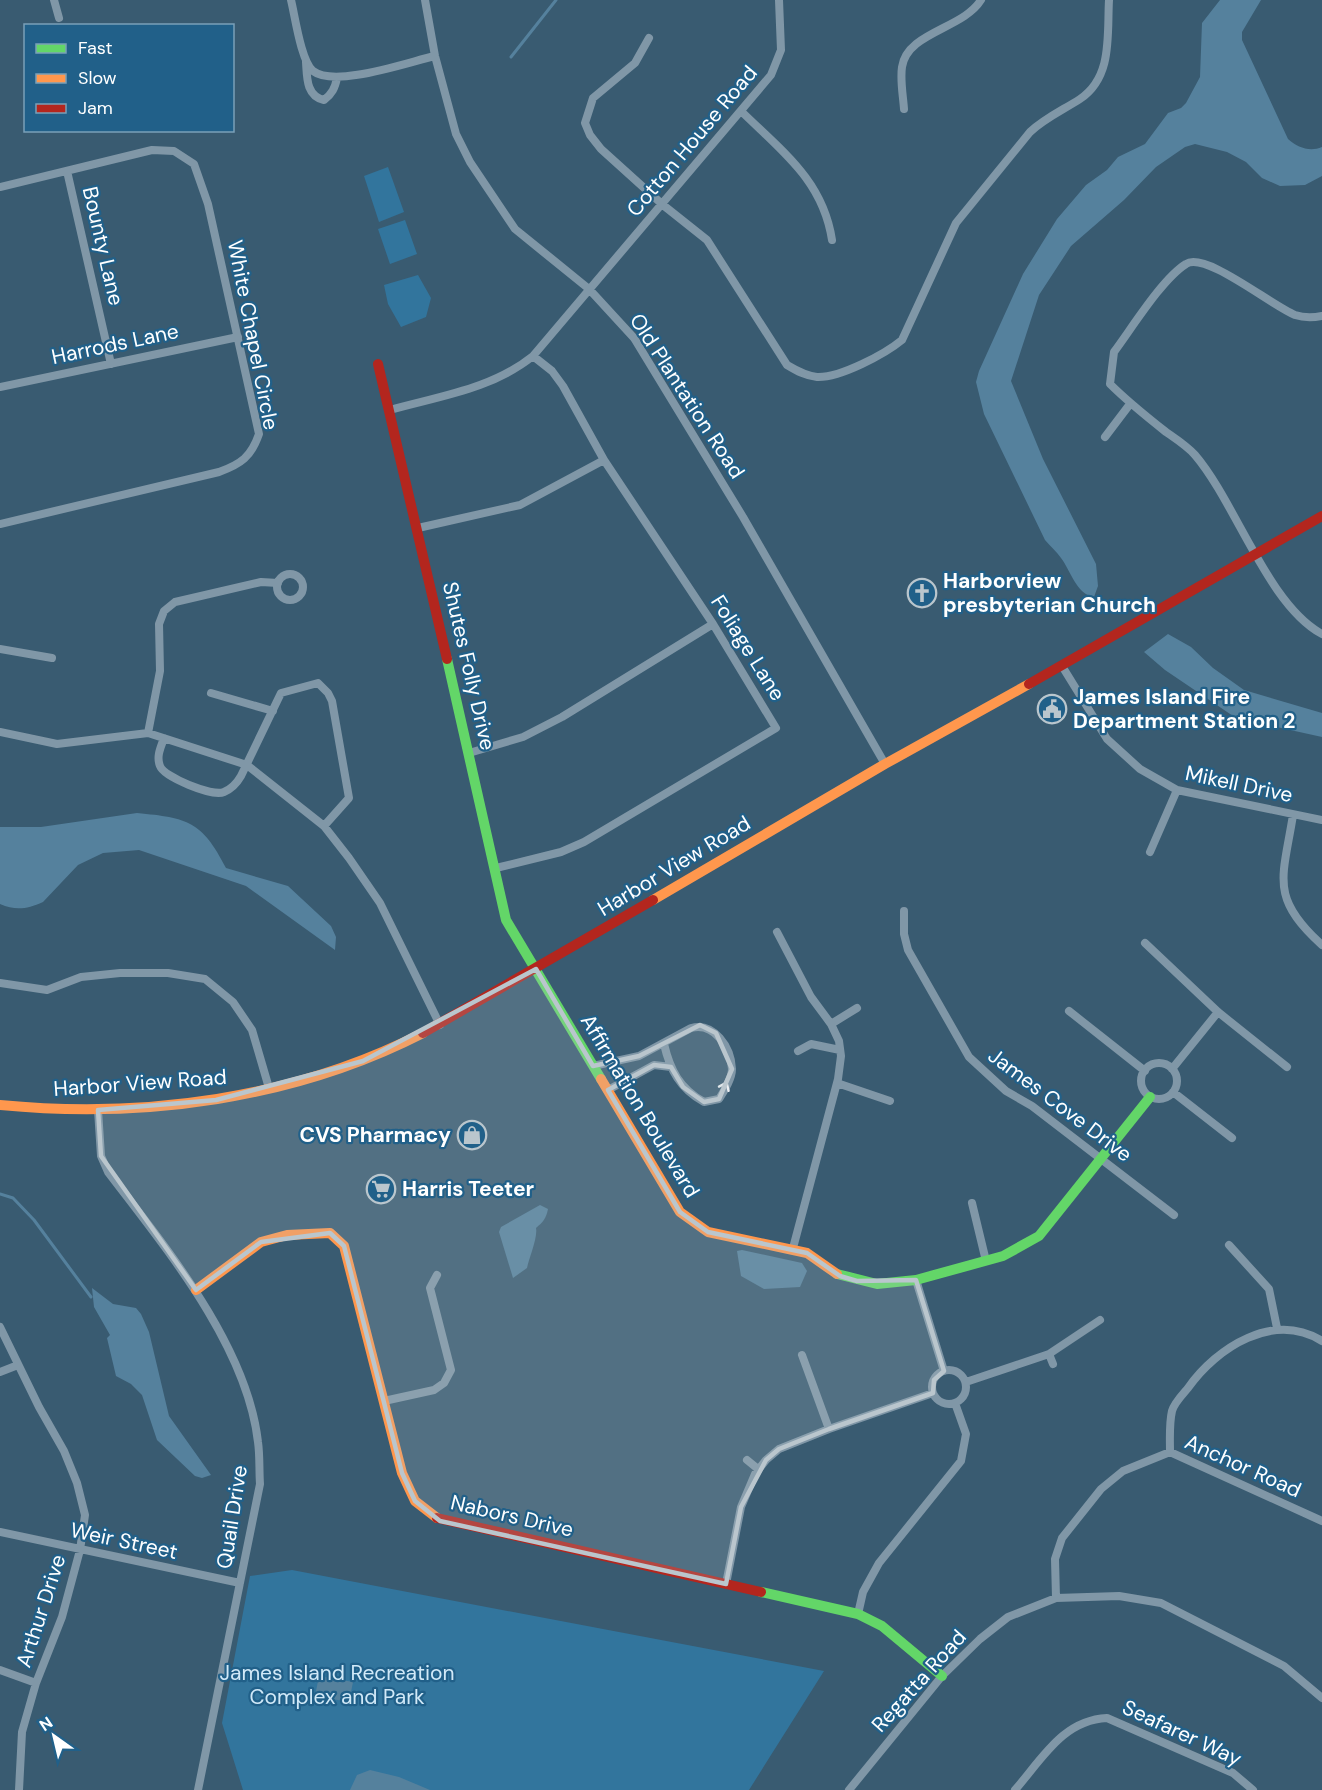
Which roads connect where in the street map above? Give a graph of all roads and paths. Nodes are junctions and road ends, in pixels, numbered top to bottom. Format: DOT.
graph roads {
  1 [pos="54,0"];
  2 [pos="291,0"];
  3 [pos="425,0"];
  4 [pos="779,0"];
  5 [pos="981,0"];
  6 [pos="1109,0"];
  7 [pos="59,18"];
  8 [pos="649,38"];
  9 [pos="435,56"];
  10 [pos="305,59"];
  11 [pos="337,78"];
  12 [pos="904,109"];
  13 [pos="742,112"];
  14 [pos="67,171"];
  15 [pos="0,187"];
  16 [pos="663,205"];
  17 [pos="832,240"];
  18 [pos="589,289"];
  19 [pos="1322,316"];
  20 [pos="238,337"];
  21 [pos="533,356"];
  22 [pos="111,364"];
  23 [pos="378,364"];
  24 [pos="0,387"];
  25 [pos="1130,404"];
  26 [pos="390,410"];
  27 [pos="1105,437"];
  28 [pos="604,460"];
  29 [pos="1322,516"];
  30 [pos="0,524"];
  31 [pos="418,528"];
  32 [pos="1255,554"];
  33 [pos="278,583"];
  34 [pos="713,624"];
  35 [pos="1322,634"];
  36 [pos="0,649"];
  37 [pos="52,658"];
  38 [pos="1062,666"];
  39 [pos="211,693"];
  40 [pos="273,711"];
  41 [pos="0,732"];
  42 [pos="148,733"];
  43 [pos="164,738"];
  44 [pos="469,753"];
  45 [pos="885,764"];
  46 [pos="247,765"];
  47 [pos="1177,790"];
  48 [pos="1293,815"];
  49 [pos="1322,820"];
  50 [pos="324,826"];
  51 [pos="1150,852"];
  52 [pos="496,868"];
  53 [pos="904,911"];
  54 [pos="777,932"];
  55 [pos="1145,943"];
  56 [pos="1322,945"];
  57 [pos="537,969"];
  58 [pos="0,983"];
  59 [pos="856,1008"];
  60 [pos="1069,1011"];
  61 [pos="1218,1011"];
  62 [pos="831,1024"];
  63 [pos="440,1025"];
  64 [pos="664,1044"];
  65 [pos="840,1050"];
  66 [pos="798,1051"];
  67 [pos="593,1066"];
  68 [pos="671,1067"];
  69 [pos="1287,1067"];
  70 [pos="1172,1069"];
  71 [pos="1145,1071"];
  72 [pos="837,1083"];
  73 [pos="269,1088"];
  74 [pos="608,1090"];
  75 [pos="1173,1092"];
  76 [pos="1150,1097"];
  77 [pos="890,1101"];
  78 [pos="0,1105"];
  79 [pos="98,1110"];
  80 [pos="1232,1138"];
  81 [pos="1102,1159"];
  82 [pos="972,1203"];
  83 [pos="1174,1215"];
  84 [pos="1229,1245"];
  85 [pos="793,1248"];
  86 [pos="986,1261"];
  87 [pos="437,1275"];
  88 [pos="916,1280"];
  89 [pos="196,1290"];
  90 [pos="1100,1320"];
  91 [pos="0,1327"];
  92 [pos="1277,1328"];
  93 [pos="1322,1341"];
  94 [pos="1049,1354"];
  95 [pos="802,1355"];
  96 [pos="1053,1364"];
  97 [pos="18,1365"];
  98 [pos="944,1371"];
  99 [pos="0,1372"];
  100 [pos="966,1382"];
  101 [pos="933,1394"];
  102 [pos="384,1401"];
  103 [pos="955,1403"];
  104 [pos="829,1429"];
  105 [pos="1170,1452"];
  106 [pos="747,1460"];
  107 [pos="759,1469"];
  108 [pos="1322,1521"];
  109 [pos="0,1532"];
  110 [pos="80,1550"];
  111 [pos="240,1583"];
  112 [pos="726,1584"];
  113 [pos="1056,1598"];
  114 [pos="858,1614"];
  115 [pos="0,1670"];
  116 [pos="942,1676"];
  117 [pos="36,1683"];
  118 [pos="1322,1698"];
  119 [pos="19,1790"];
  120 [pos="198,1790"];
  121 [pos="849,1790"];
  122 [pos="1015,1790"];
  123 [pos="1252,1790"];
  1 -- 7 [label="street"];
  2 -- 10 [label="street"];
  3 -- 9 [label="street, Old Plantation Road"];
  4 -- 13 [label="street, Cotton House Road"];
  5 -- 12 [label="street"];
  6 -- 16 [label="street"];
  8 -- 16 [label="street"];
  9 -- 11 [label="street"];
  9 -- 18 [label="street, Old Plantation Road"];
  10 -- 11 [label="street"];
  10 -- 11 [label="street"];
  13 -- 16 [label="street, Cotton House Road"];
  13 -- 17 [label="street"];
  14 -- 15 [label="street, White Chapel Circle"];
  14 -- 20 [label="street, White Chapel Circle"];
  14 -- 22 [label="street, Bounty Lane"];
  16 -- 18 [label="street, Cotton House Road"];
  18 -- 21 [label="street, Cotton House Road"];
  18 -- 45 [label="street, Old Plantation Road"];
  19 -- 25 [label="street"];
  20 -- 22 [label="street, Harrods Lane"];
  20 -- 30 [label="street, White Chapel Circle"];
  21 -- 26 [label="street, Cotton House Road"];
  21 -- 28 [label="street, Foliage Lane"];
  22 -- 24 [label="street, Harrods Lane"];
  23 -- 26 [label="street, Shutes Folly Drive"];
  25 -- 27 [label="street"];
  25 -- 32 [label="street"];
  26 -- 31 [label="street, Shutes Folly Drive"];
  28 -- 31 [label="street"];
  28 -- 34 [label="street, Foliage Lane"];
  29 -- 32 [label="street, Harbor View Road"];
  31 -- 44 [label="street, Shutes Folly Drive"];
  32 -- 35 [label="street"];
  32 -- 38 [label="street, Harbor View Road"];
  33 -- 42 [label="street"];
  34 -- 44 [label="street"];
  34 -- 52 [label="street, Foliage Lane"];
  36 -- 37 [label="street"];
  38 -- 45 [label="street, Harbor View Road"];
  38 -- 47 [label="street, Mikell Drive"];
  39 -- 40 [label="street"];
  40 -- 46 [label="street"];
  40 -- 50 [label="street"];
  41 -- 42 [label="street"];
  42 -- 43 [label="street"];
  43 -- 46 [label="street"];
  43 -- 46 [label="street"];
  44 -- 52 [label="street, Shutes Folly Drive"];
  45 -- 57 [label="street, Harbor View Road"];
  46 -- 50 [label="street"];
  47 -- 48 [label="street, Mikell Drive"];
  47 -- 51 [label="street"];
  48 -- 49 [label="street, Mikell Drive"];
  48 -- 56 [label="street"];
  50 -- 63 [label="street"];
  52 -- 57 [label="street, Shutes Folly Drive"];
  53 -- 81 [label="street, James Cove Drive"];
  54 -- 62 [label="street"];
  55 -- 61 [label="street"];
  57 -- 63 [label="street, Harbor View Road"];
  57 -- 67 [label="street, Affirmation Boulevard"];
  58 -- 73 [label="street"];
  59 -- 62 [label="street"];
  60 -- 71 [label="street"];
  61 -- 69 [label="street"];
  61 -- 70 [label="street"];
  62 -- 65 [label="street"];
  63 -- 73 [label="street, Harbor View Road"];
  64 -- 67 [label="street"];
  64 -- 68 [label="street"];
  68 -- 64 [label="street, one-way"];
  65 -- 66 [label="street"];
  65 -- 72 [label="street"];
  67 -- 74 [label="street, Affirmation Boulevard"];
  68 -- 74 [label="street"];
  70 -- 71 [label="street"];
  70 -- 75 [label="street"];
  71 -- 76 [label="street"];
  72 -- 77 [label="street"];
  72 -- 85 [label="street"];
  73 -- 79 [label="street, Harbor View Road"];
  74 -- 85 [label="street, Affirmation Boulevard"];
  75 -- 76 [label="street"];
  75 -- 80 [label="street"];
  76 -- 81 [label="street, Affirmation Boulevard"];
  78 -- 79 [label="street, Harbor View Road"];
  79 -- 89 [label="street, Quail Drive"];
  81 -- 83 [label="street, James Cove Drive"];
  81 -- 86 [label="street, Affirmation Boulevard"];
  82 -- 86 [label="street"];
  84 -- 92 [label="street"];
  85 -- 88 [label="street, Affirmation Boulevard"];
  86 -- 88 [label="street, Affirmation Boulevard"];
  87 -- 102 [label="street"];
  88 -- 98 [label="street"];
  89 -- 102 [label="street, Nabors Drive"];
  89 -- 111 [label="street, Quail Drive"];
  90 -- 94 [label="street"];
  91 -- 97 [label="street, Arthur Drive"];
  92 -- 93 [label="street"];
  92 -- 105 [label="street"];
  94 -- 96 [label="street"];
  94 -- 100 [label="street"];
  95 -- 104 [label="street"];
  97 -- 99 [label="street"];
  97 -- 110 [label="street, Arthur Drive"];
  98 -- 100 [label="street"];
  98 -- 101 [label="street"];
  100 -- 103 [label="street"];
  101 -- 103 [label="street"];
  101 -- 104 [label="street"];
  102 -- 112 [label="street, Nabors Drive"];
  103 -- 114 [label="street"];
  104 -- 107 [label="street"];
  105 -- 108 [label="street, Anchor Road"];
  105 -- 113 [label="street, Anchor Road"];
  106 -- 107 [label="street"];
  107 -- 112 [label="street"];
  109 -- 110 [label="street, Weir Street"];
  110 -- 111 [label="street, Weir Street"];
  110 -- 117 [label="street, Arthur Drive"];
  111 -- 120 [label="street, Quail Drive"];
  112 -- 114 [label="street, Nabors Drive"];
  113 -- 116 [label="street, Regatta Road"];
  113 -- 118 [label="street, Regatta Road"];
  114 -- 116 [label="street, Nabors Drive"];
  115 -- 117 [label="street"];
  116 -- 121 [label="street, Regatta Road"];
  117 -- 119 [label="street, Arthur Drive"];
  122 -- 123 [label="street, Seafarer Way"];
}
